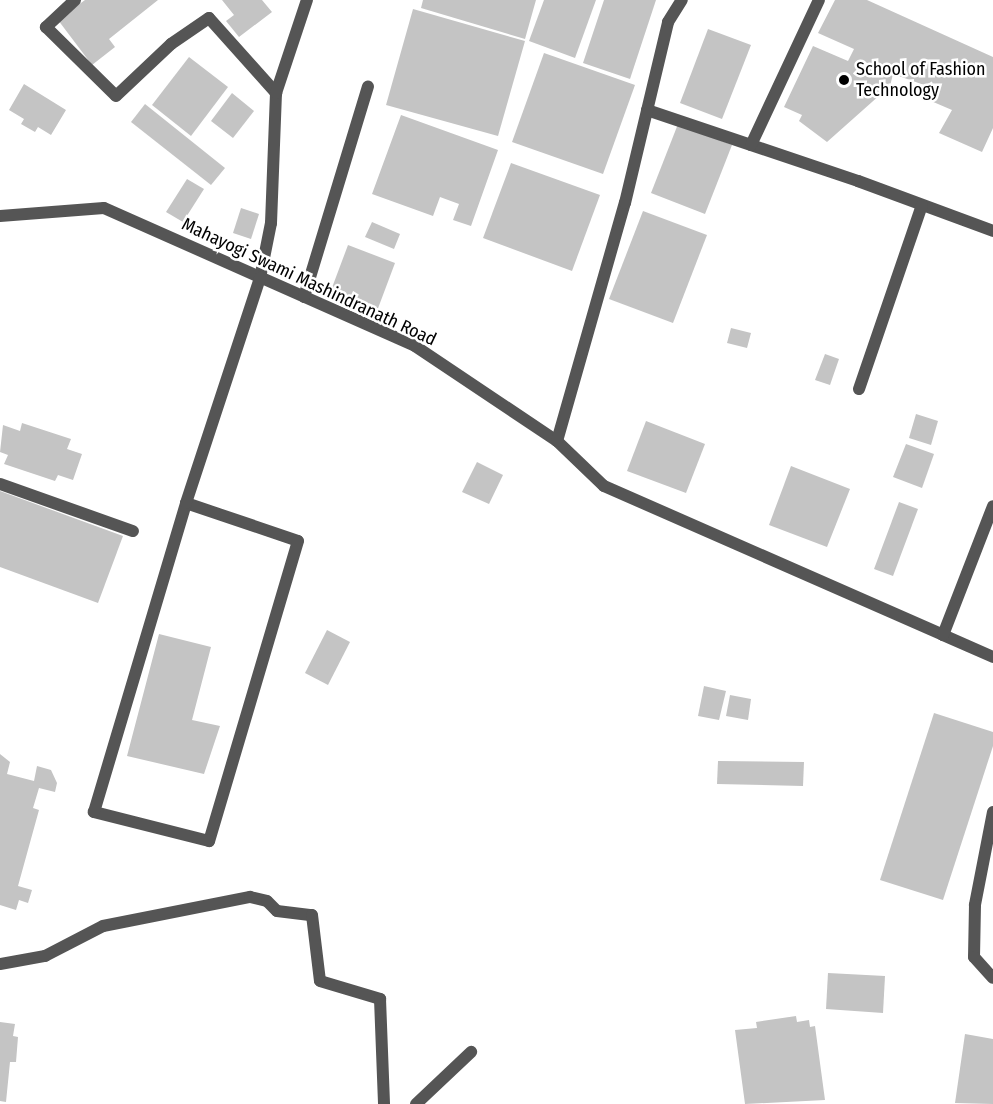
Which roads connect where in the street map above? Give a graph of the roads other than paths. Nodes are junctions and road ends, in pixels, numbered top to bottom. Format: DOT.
graph roads {
  1 [pos="75,0"];
  2 [pos="307,0"];
  3 [pos="682,0"];
  4 [pos="819,0"];
  5 [pos="368,87"];
  6 [pos="276,93"];
  7 [pos="648,110"];
  8 [pos="751,145"];
  9 [pos="922,204"];
  10 [pos="0,216"];
  11 [pos="993,231"];
  12 [pos="260,278"];
  13 [pos="304,297"];
  14 [pos="859,389"];
  15 [pos="557,441"];
  16 [pos="0,484"];
  17 [pos="186,503"];
  18 [pos="993,506"];
  19 [pos="133,531"];
  20 [pos="943,635"];
  21 [pos="993,657"];
  22 [pos="993,812"];
  23 [pos="0,964"];
  24 [pos="993,978"];
  25 [pos="471,1052"];
  26 [pos="384,1104"];
  27 [pos="416,1104"];
  1 -- 6 [label="street"];
  2 -- 6 [label="street"];
  3 -- 7 [label="street"];
  4 -- 8 [label="street"];
  5 -- 13 [label="street"];
  6 -- 12 [label="street"];
  7 -- 8 [label="street"];
  7 -- 15 [label="street"];
  8 -- 9 [label="street"];
  9 -- 11 [label="street"];
  9 -- 14 [label="street"];
  10 -- 12 [label="street, Mahayogi Swami Mashindranath Road"];
  12 -- 13 [label="street, Mahayogi Swami Mashindranath Road"];
  12 -- 17 [label="street"];
  13 -- 15 [label="street, Mahayogi Swami Mashindranath Road"];
  15 -- 20 [label="street, Mahayogi Swami Mashindranath Road"];
  16 -- 19 [label="street"];
  17 -- 17 [label="street"];
  18 -- 20 [label="street"];
  20 -- 21 [label="street, Mahayogi Swami Mashindranath Road"];
  22 -- 24 [label="street"];
  23 -- 26 [label="street"];
  25 -- 27 [label="street"];
}
